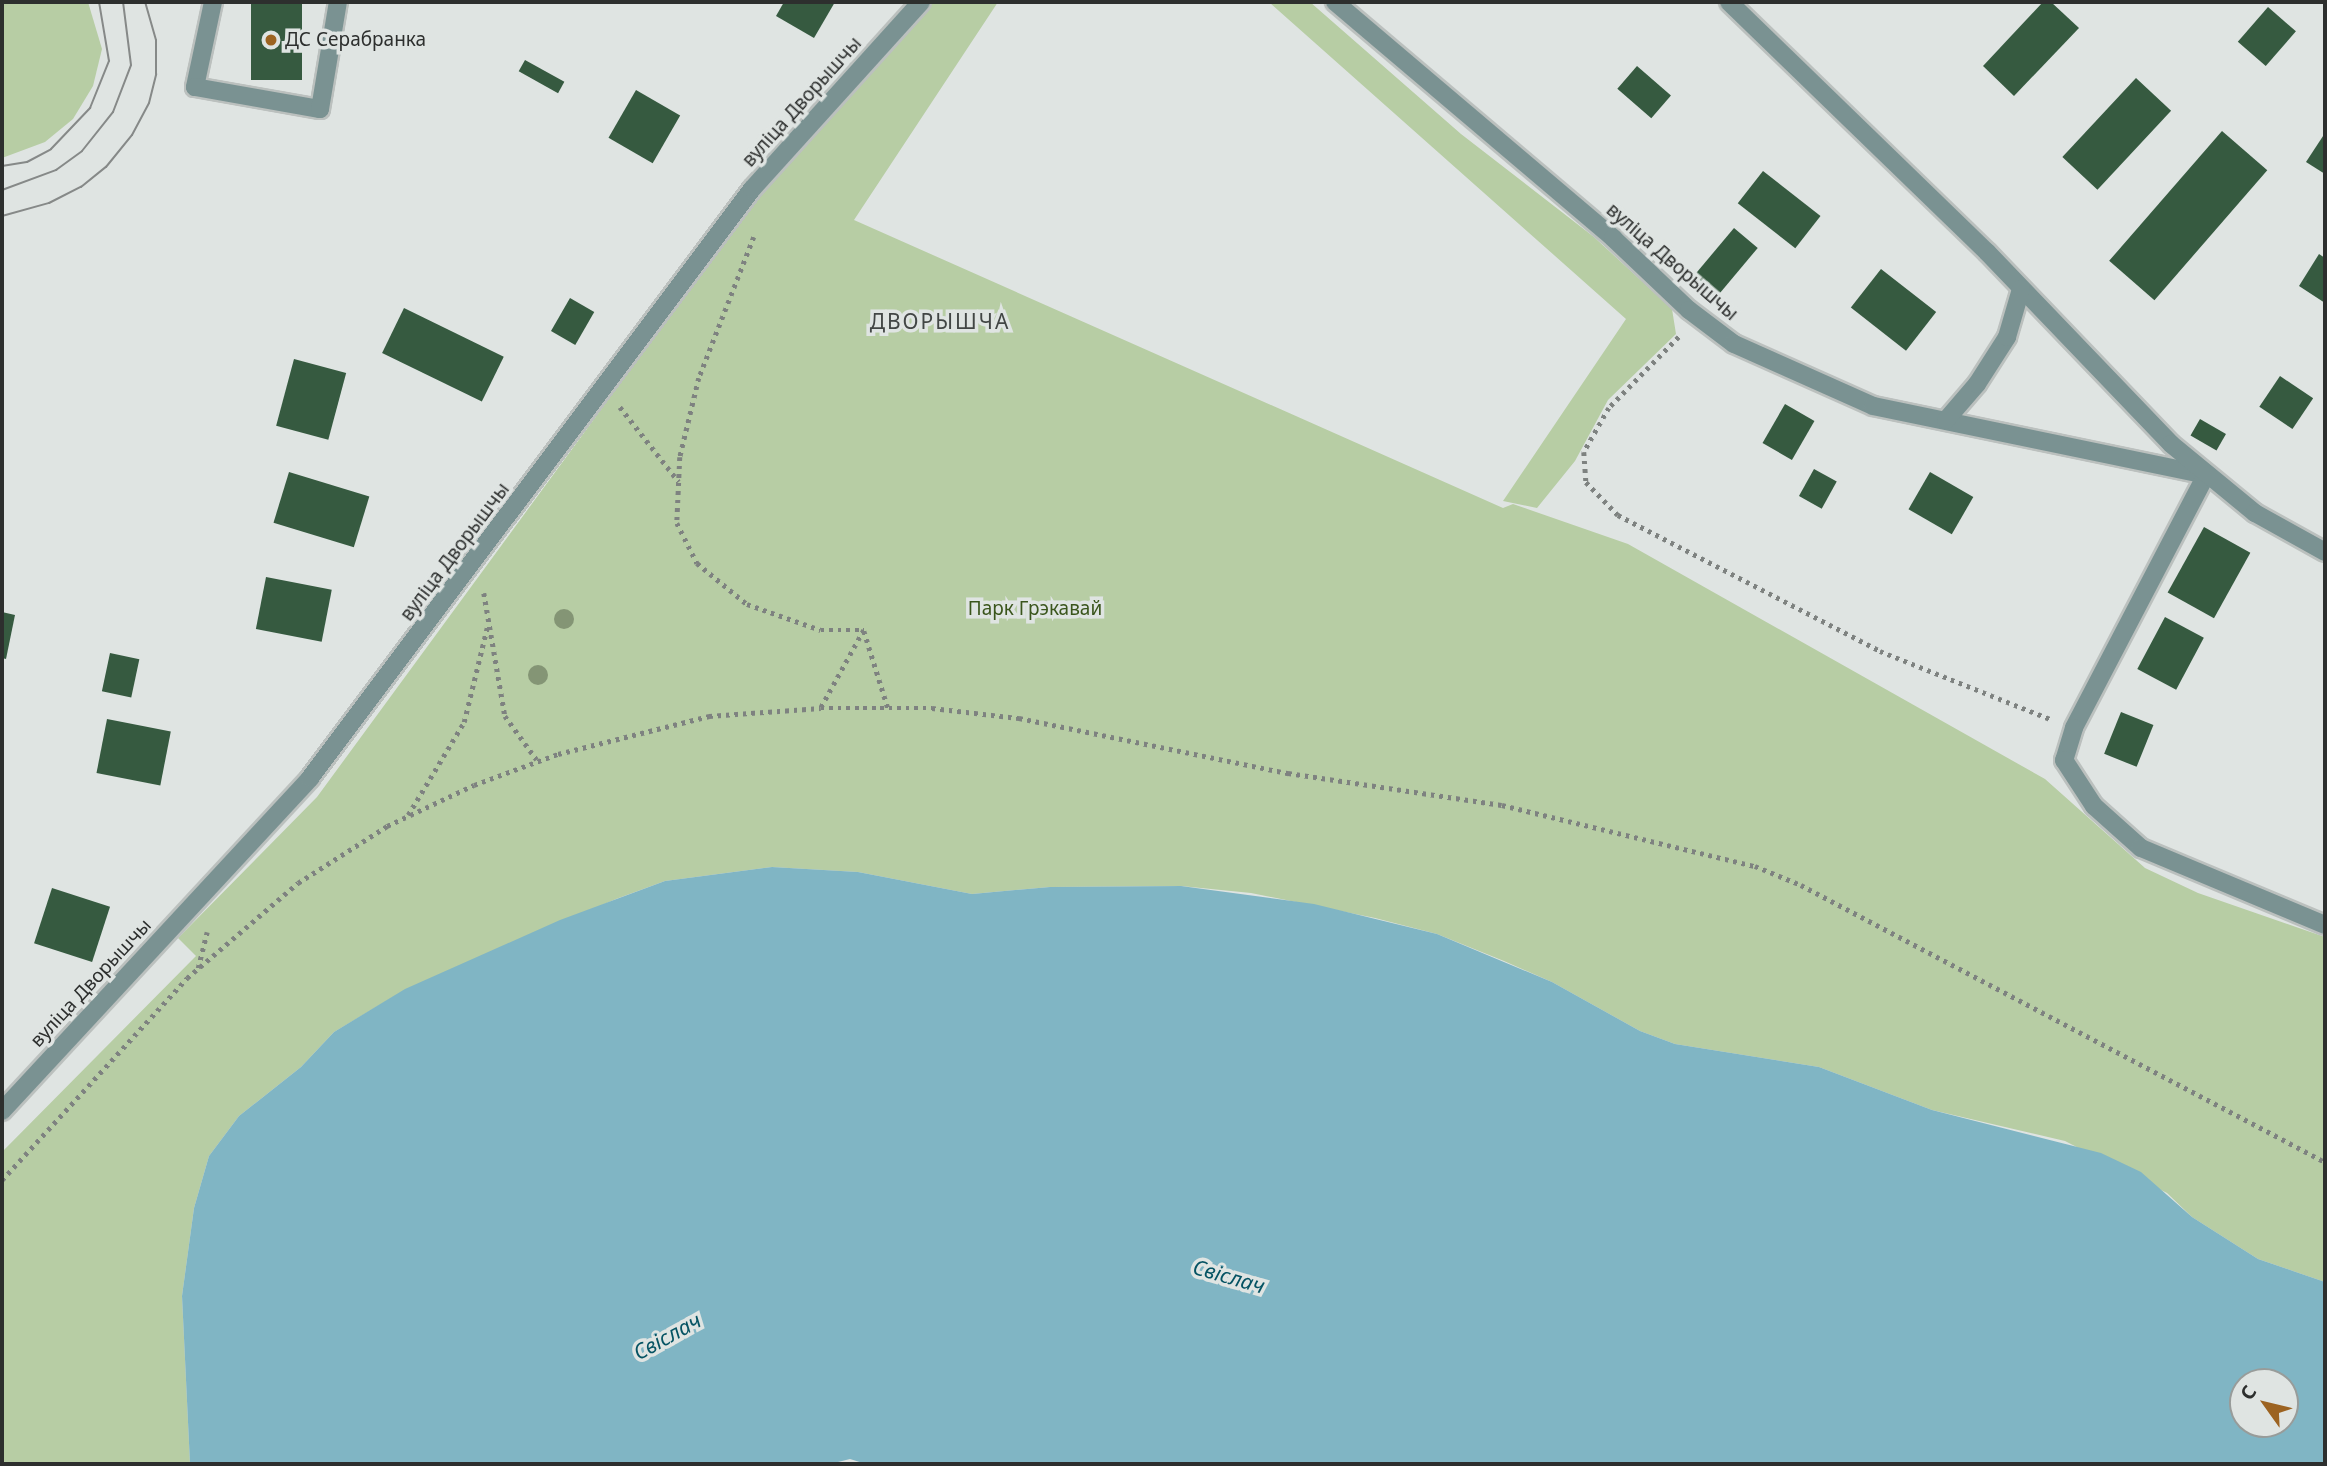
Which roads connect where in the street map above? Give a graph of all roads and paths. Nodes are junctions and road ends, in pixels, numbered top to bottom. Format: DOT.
graph roads {
  1 [pos="213,2"];
  2 [pos="338,2"];
  3 [pos="921,2"];
  4 [pos="1335,2"];
  5 [pos="1729,2"];
  6 [pos="755,234"];
  7 [pos="2021,289"];
  8 [pos="1689,310"];
  9 [pos="605,387"];
  10 [pos="1946,419"];
  11 [pos="2207,475"];
  12 [pos="679,482"];
  13 [pos="2325,552"];
  14 [pos="481,554"];
  15 [pos="487,627"];
  16 [pos="864,630"];
  17 [pos="821,708"];
  18 [pos="888,708"];
  19 [pos="2074,728"];
  20 [pos="537,760"];
  21 [pos="407,816"];
  22 [pos="2325,925"];
  23 [pos="2,1111"];
  24 [pos="2325,1162"];
  25 [pos="2,1180"];
  1 -- 2 [label="street"];
  3 -- 9 [label="street, вуліца Дворышчы"];
  4 -- 8 [label="street, вуліца Дворышчы"];
  5 -- 7 [label="street, вуліца Дворышчы"];
  6 -- 12 [label="path"];
  7 -- 10 [label="street"];
  7 -- 11 [label="street, вуліца Дворышчы"];
  8 -- 10 [label="street, вуліца Дворышчы"];
  8 -- 19 [label="path"];
  9 -- 12 [label="path"];
  9 -- 14 [label="street, вуліца Дворышчы"];
  10 -- 11 [label="street, вуліца Дворышчы"];
  11 -- 13 [label="street, вуліца Дворышчы"];
  11 -- 19 [label="street"];
  12 -- 16 [label="path"];
  14 -- 15 [label="path"];
  14 -- 23 [label="street, вуліца Дворышчы"];
  15 -- 20 [label="path"];
  15 -- 21 [label="path"];
  16 -- 17 [label="path"];
  16 -- 18 [label="path"];
  17 -- 18 [label="path"];
  17 -- 20 [label="path"];
  18 -- 24 [label="path"];
  19 -- 22 [label="street"];
  20 -- 21 [label="path"];
  21 -- 25 [label="path"];
}
